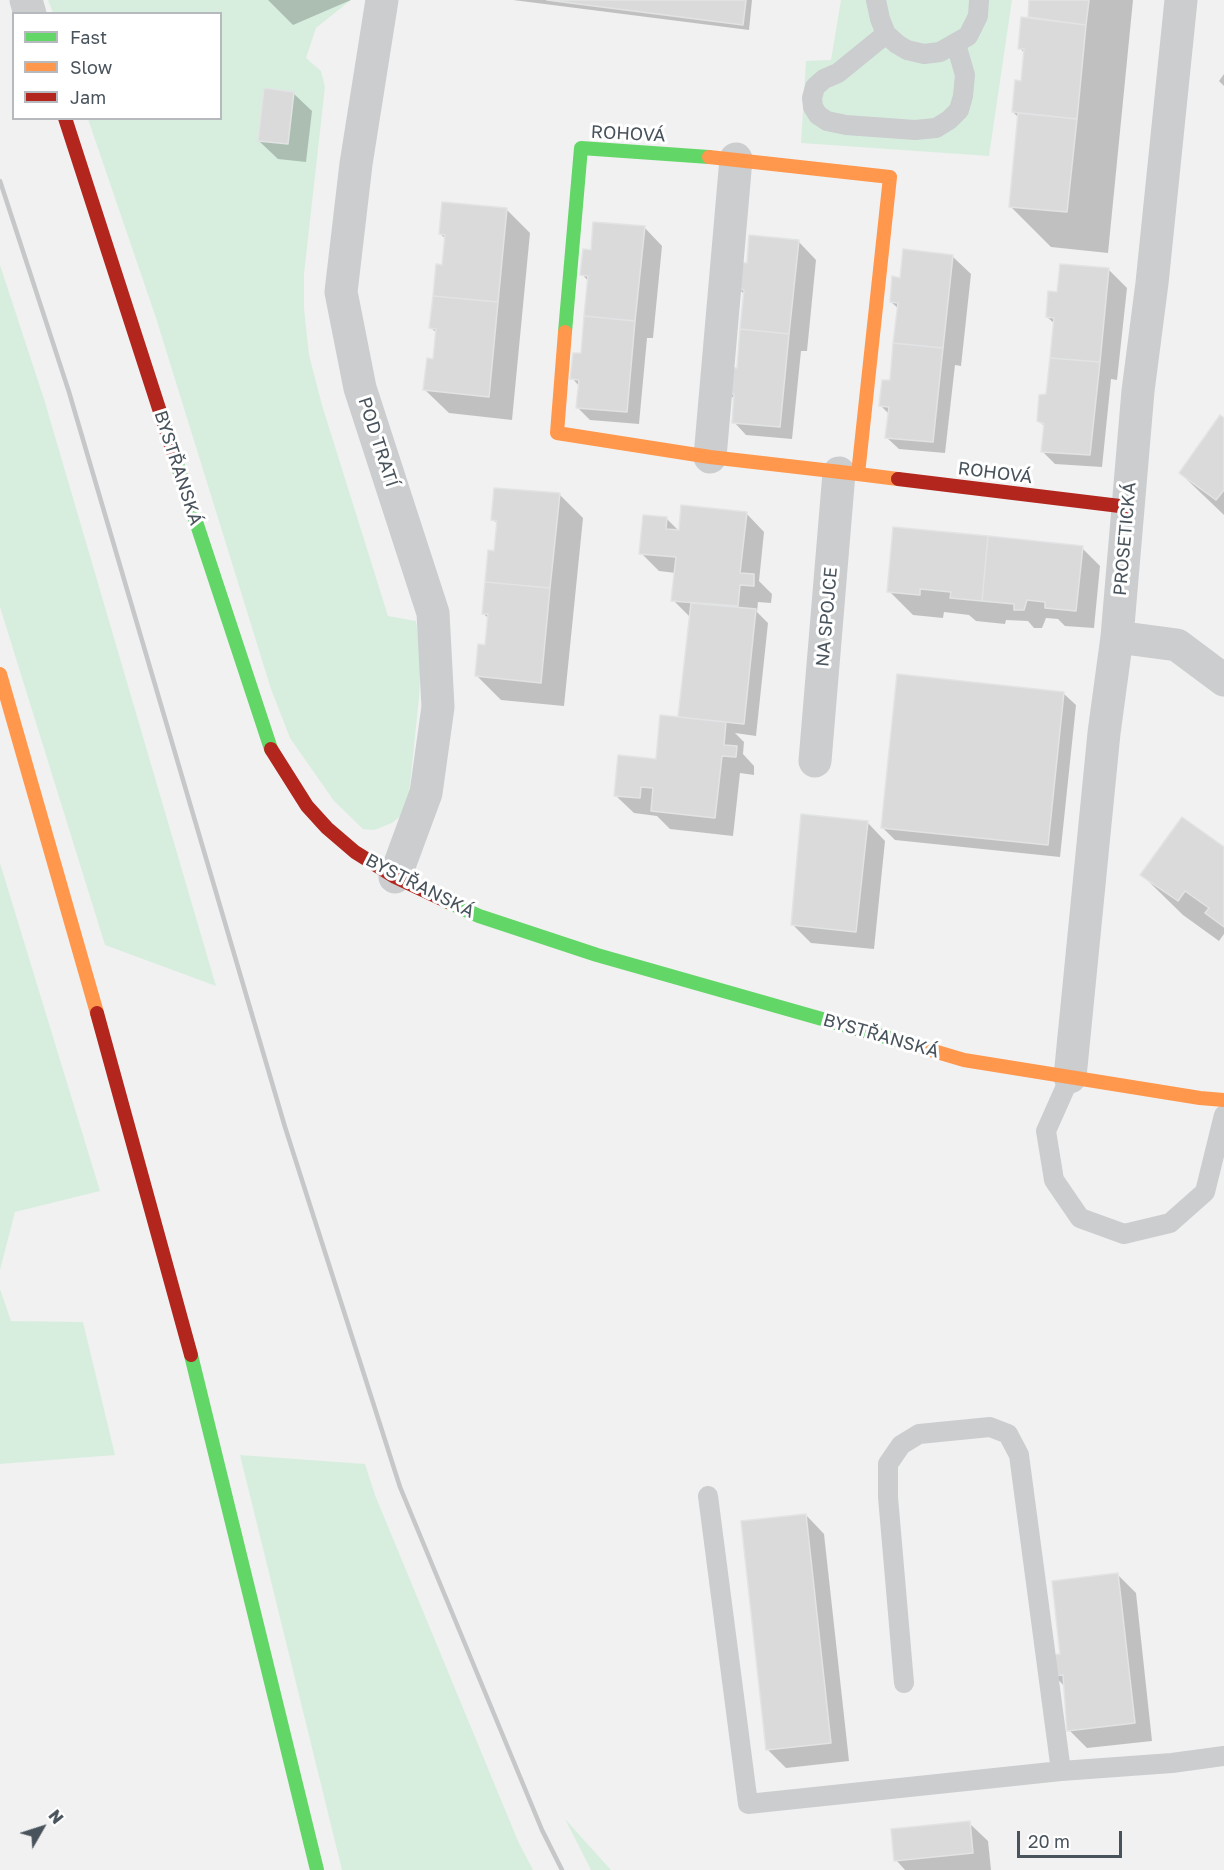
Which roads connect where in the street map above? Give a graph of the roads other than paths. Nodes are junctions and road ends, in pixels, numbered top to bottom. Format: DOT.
graph roads {
  1 [pos="382,0"];
  2 [pos="876,0"];
  3 [pos="979,0"];
  4 [pos="1181,0"];
  5 [pos="886,34"];
  6 [pos="956,44"];
  7 [pos="66,120"];
  8 [pos="736,159"];
  9 [pos="710,457"];
  10 [pos="849,474"];
  11 [pos="1128,507"];
  12 [pos="1117,637"];
  13 [pos="0,675"];
  14 [pos="1224,680"];
  15 [pos="815,761"];
  16 [pos="395,877"];
  17 [pos="1070,1077"];
  18 [pos="1224,1100"];
  19 [pos="1224,1115"];
  20 [pos="708,1496"];
  21 [pos="904,1683"];
  22 [pos="1224,1756"];
  23 [pos="1061,1771"];
  24 [pos="317,1870"];
  1 -- 16 [label="street, POD TRATÍ"];
  2 -- 5 [label="lane"];
  3 -- 6 [label="lane"];
  4 -- 11 [label="street, PROSETICKÁ"];
  5 -- 6 [label="lane"];
  5 -- 6 [label="lane"];
  7 -- 16 [label="street, BYSTŘANSKÁ"];
  8 -- 9 [label="street"];
  8 -- 9 [label="street, ROHOVÁ"];
  8 -- 10 [label="street, ROHOVÁ"];
  9 -- 10 [label="street, ROHOVÁ"];
  10 -- 11 [label="street, ROHOVÁ"];
  10 -- 15 [label="street, NA SPOJCE"];
  11 -- 12 [label="street, PROSETICKÁ"];
  12 -- 14 [label="street"];
  12 -- 17 [label="street, PROSETICKÁ"];
  13 -- 24 [label="street"];
  16 -- 17 [label="street, BYSTŘANSKÁ"];
  17 -- 18 [label="street, BYSTŘANSKÁ"];
  17 -- 19 [label="lane"];
  20 -- 23 [label="lane"];
  21 -- 23 [label="lane"];
  22 -- 23 [label="lane"];
}
